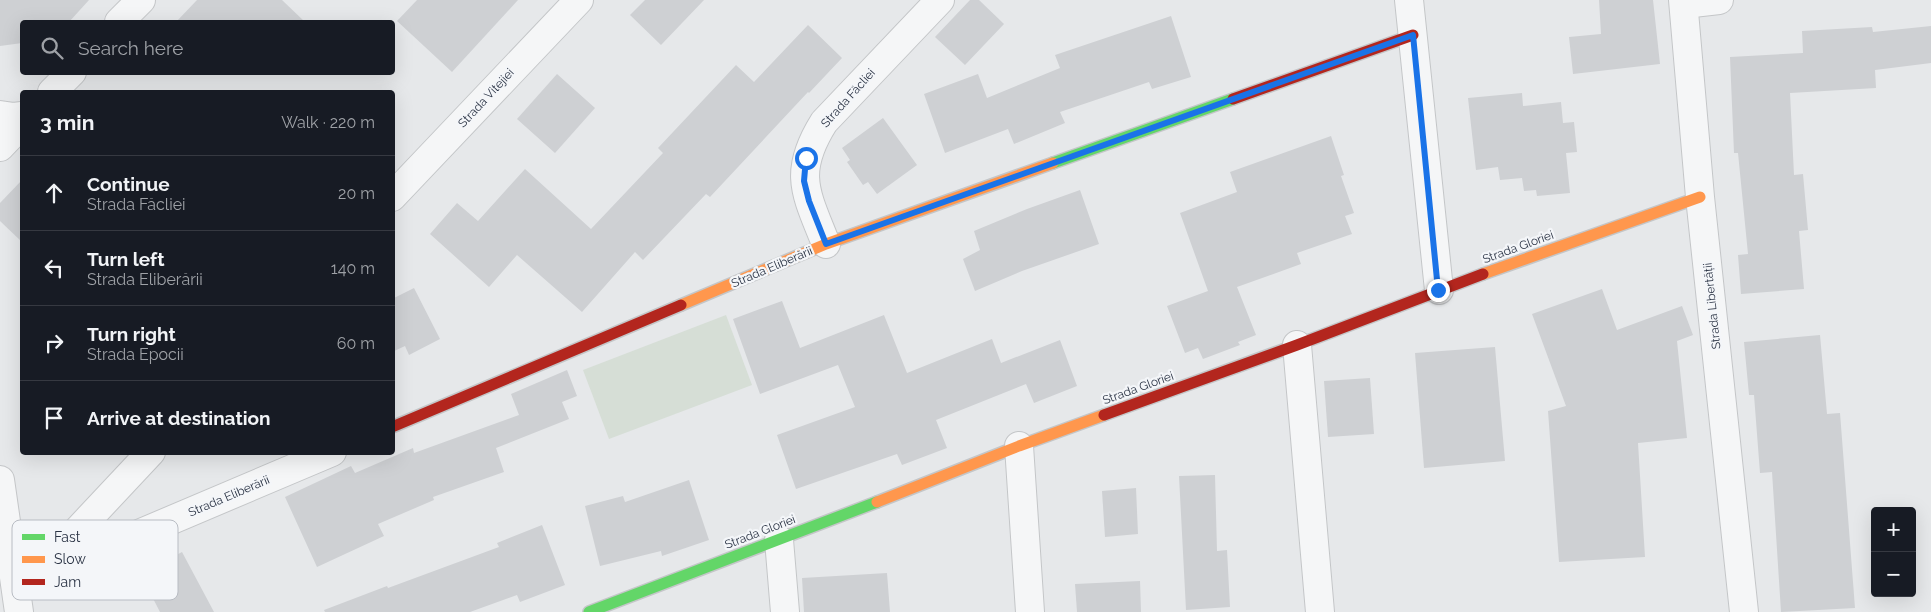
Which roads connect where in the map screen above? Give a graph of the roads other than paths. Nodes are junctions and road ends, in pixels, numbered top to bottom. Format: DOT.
graph roads {
  1 [pos="140,0"];
  2 [pos="579,0"];
  3 [pos="940,0"];
  4 [pos="1409,0"];
  5 [pos="1718,0"];
  6 [pos="1683,2"];
  7 [pos="121,20"];
  8 [pos="1413,35"];
  9 [pos="69,75"];
  10 [pos="54,90"];
  11 [pos="0,115"];
  12 [pos="20,116"];
  13 [pos="20,126"];
  14 [pos="0,148"];
  15 [pos="395,194"];
  16 [pos="1700,198"];
  17 [pos="826,244"];
  18 [pos="1438,290"];
  19 [pos="1297,345"];
  20 [pos="395,426"];
  21 [pos="1019,446"];
  22 [pos="148,455"];
  23 [pos="326,455"];
  24 [pos="0,480"];
  25 [pos="2,512"];
  26 [pos="87,520"];
  27 [pos="178,524"];
  28 [pos="779,540"];
  29 [pos="12,566"];
  30 [pos="588,612"];
  31 [pos="785,612"];
  32 [pos="1030,612"];
  33 [pos="1320,612"];
  34 [pos="1744,612"];
  1 -- 7 [label="street"];
  2 -- 15 [label="street, Strada Vitejiei"];
  3 -- 17 [label="street, Strada Făcliei"];
  4 -- 8 [label="street"];
  5 -- 6 [label="street"];
  6 -- 16 [label="street, Strada Libertății"];
  8 -- 17 [label="street, Strada Eliberării"];
  8 -- 18 [label="street"];
  9 -- 10 [label="street"];
  11 -- 12 [label="street"];
  13 -- 14 [label="street"];
  16 -- 18 [label="street, Strada Gloriei"];
  16 -- 34 [label="street, Strada Libertății"];
  17 -- 20 [label="street, Strada Eliberării"];
  18 -- 19 [label="street, Strada Gloriei"];
  19 -- 21 [label="street, Strada Gloriei"];
  19 -- 33 [label="street"];
  21 -- 28 [label="street, Strada Gloriei"];
  21 -- 32 [label="street"];
  22 -- 26 [label="street"];
  23 -- 27 [label="street, Strada Eliberării"];
  24 -- 25 [label="street"];
  25 -- 29 [label="street"];
  28 -- 30 [label="street, Strada Gloriei"];
  28 -- 31 [label="street"];
}
